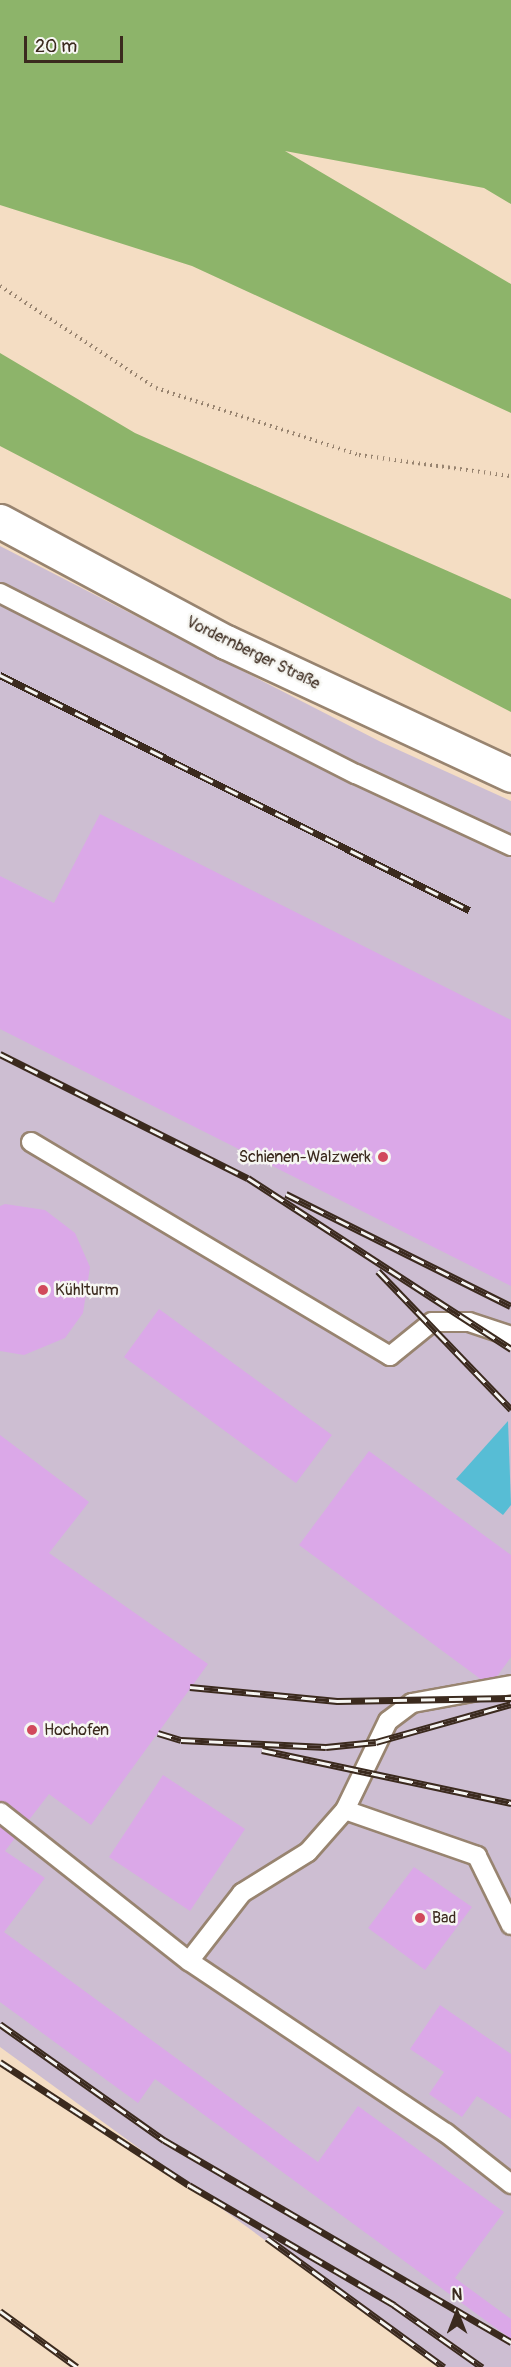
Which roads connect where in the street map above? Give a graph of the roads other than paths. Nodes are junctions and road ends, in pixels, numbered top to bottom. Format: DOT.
graph roads {
  1 [pos="0,521"];
  2 [pos="0,593"];
  3 [pos="511,775"];
  4 [pos="511,846"];
  5 [pos="31,1142"];
  6 [pos="511,1336"];
  7 [pos="511,1685"];
  8 [pos="345,1810"];
  9 [pos="0,1812"];
  10 [pos="511,1925"];
  11 [pos="189,1961"];
  12 [pos="511,2184"];
  1 -- 3 [label="main road, Vordernberger Straße"];
  2 -- 4 [label="lane"];
  5 -- 6 [label="lane"];
  7 -- 8 [label="lane"];
  8 -- 10 [label="lane"];
  8 -- 11 [label="lane"];
  9 -- 11 [label="lane"];
  11 -- 12 [label="lane"];
}
